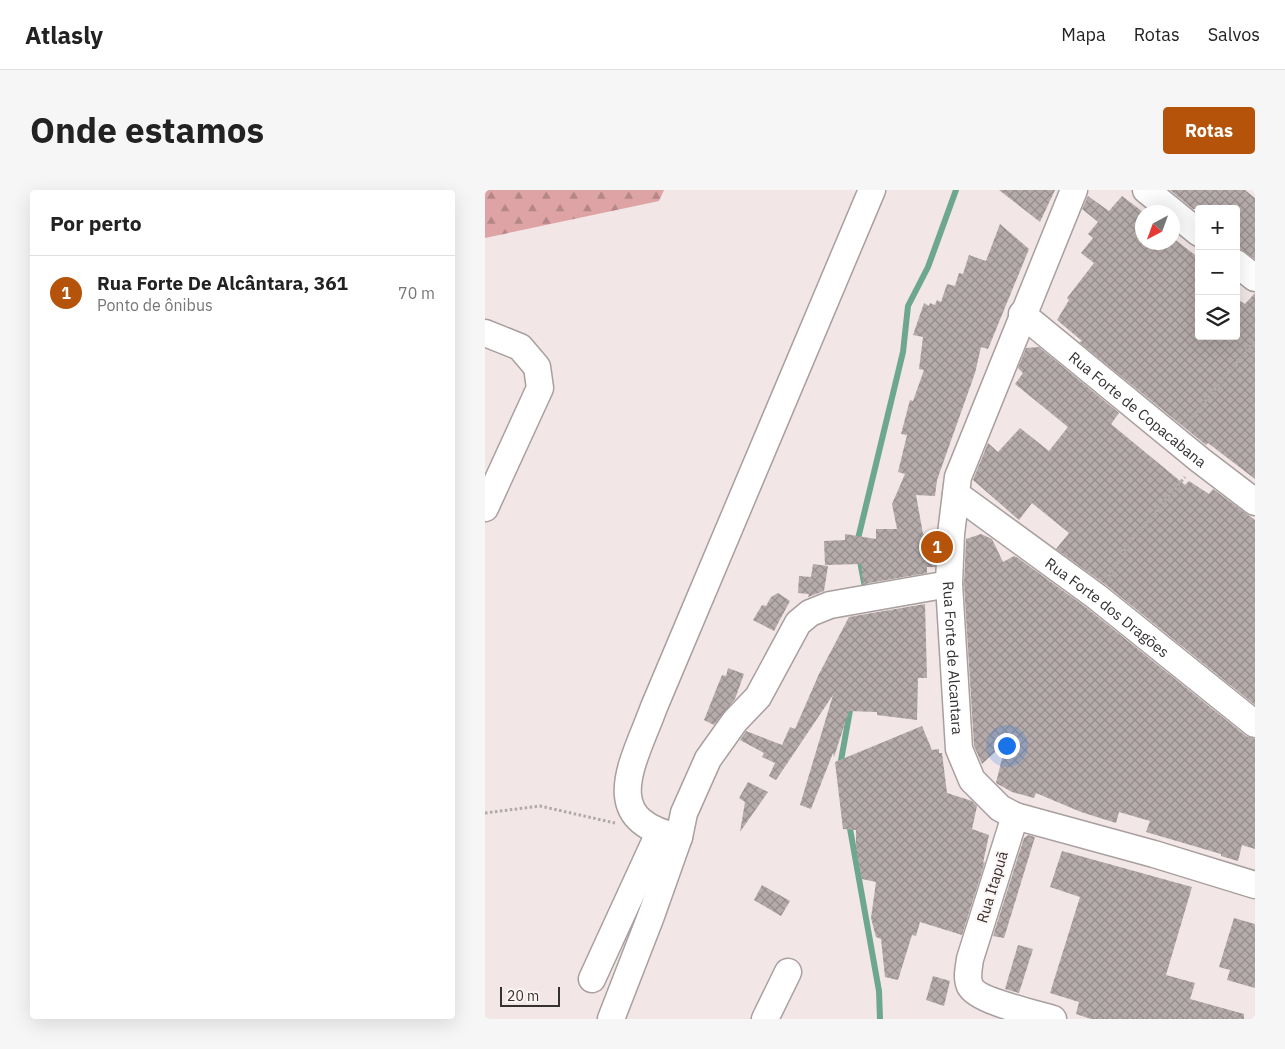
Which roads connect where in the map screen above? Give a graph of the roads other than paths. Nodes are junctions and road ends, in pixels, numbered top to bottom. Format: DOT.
graph roads {
  1 [pos="872,190"];
  2 [pos="1074,190"];
  3 [pos="1145,190"];
  4 [pos="1195,230"];
  5 [pos="1240,266"];
  6 [pos="1255,278"];
  7 [pos="1022,314"];
  8 [pos="485,332"];
  9 [pos="488,494"];
  10 [pos="955,494"];
  11 [pos="1255,502"];
  12 [pos="949,584"];
  13 [pos="1255,724"];
  14 [pos="1015,816"];
  15 [pos="669,835"];
  16 [pos="1255,885"];
  17 [pos="788,972"];
  18 [pos="592,979"];
  19 [pos="1040,1017"];
  20 [pos="611,1019"];
  21 [pos="765,1019"];
  1 -- 15 [label="street"];
  2 -- 7 [label="street, Rua Forte de Alcantara"];
  3 -- 4 [label="street"];
  5 -- 6 [label="street"];
  7 -- 10 [label="street, Rua Forte de Alcantara"];
  7 -- 11 [label="street, Rua Forte de Copacabana"];
  8 -- 9 [label="street"];
  10 -- 12 [label="street, Rua Forte de Alcantara"];
  10 -- 13 [label="street, Rua Forte dos Dragões"];
  12 -- 14 [label="street, Rua Forte de Alcantara"];
  12 -- 15 [label="street"];
  14 -- 16 [label="street, Rua Forte de Alcantara"];
  14 -- 19 [label="street, Rua Itapuã"];
  15 -- 18 [label="street"];
  15 -- 20 [label="street"];
  17 -- 21 [label="street"];
}
